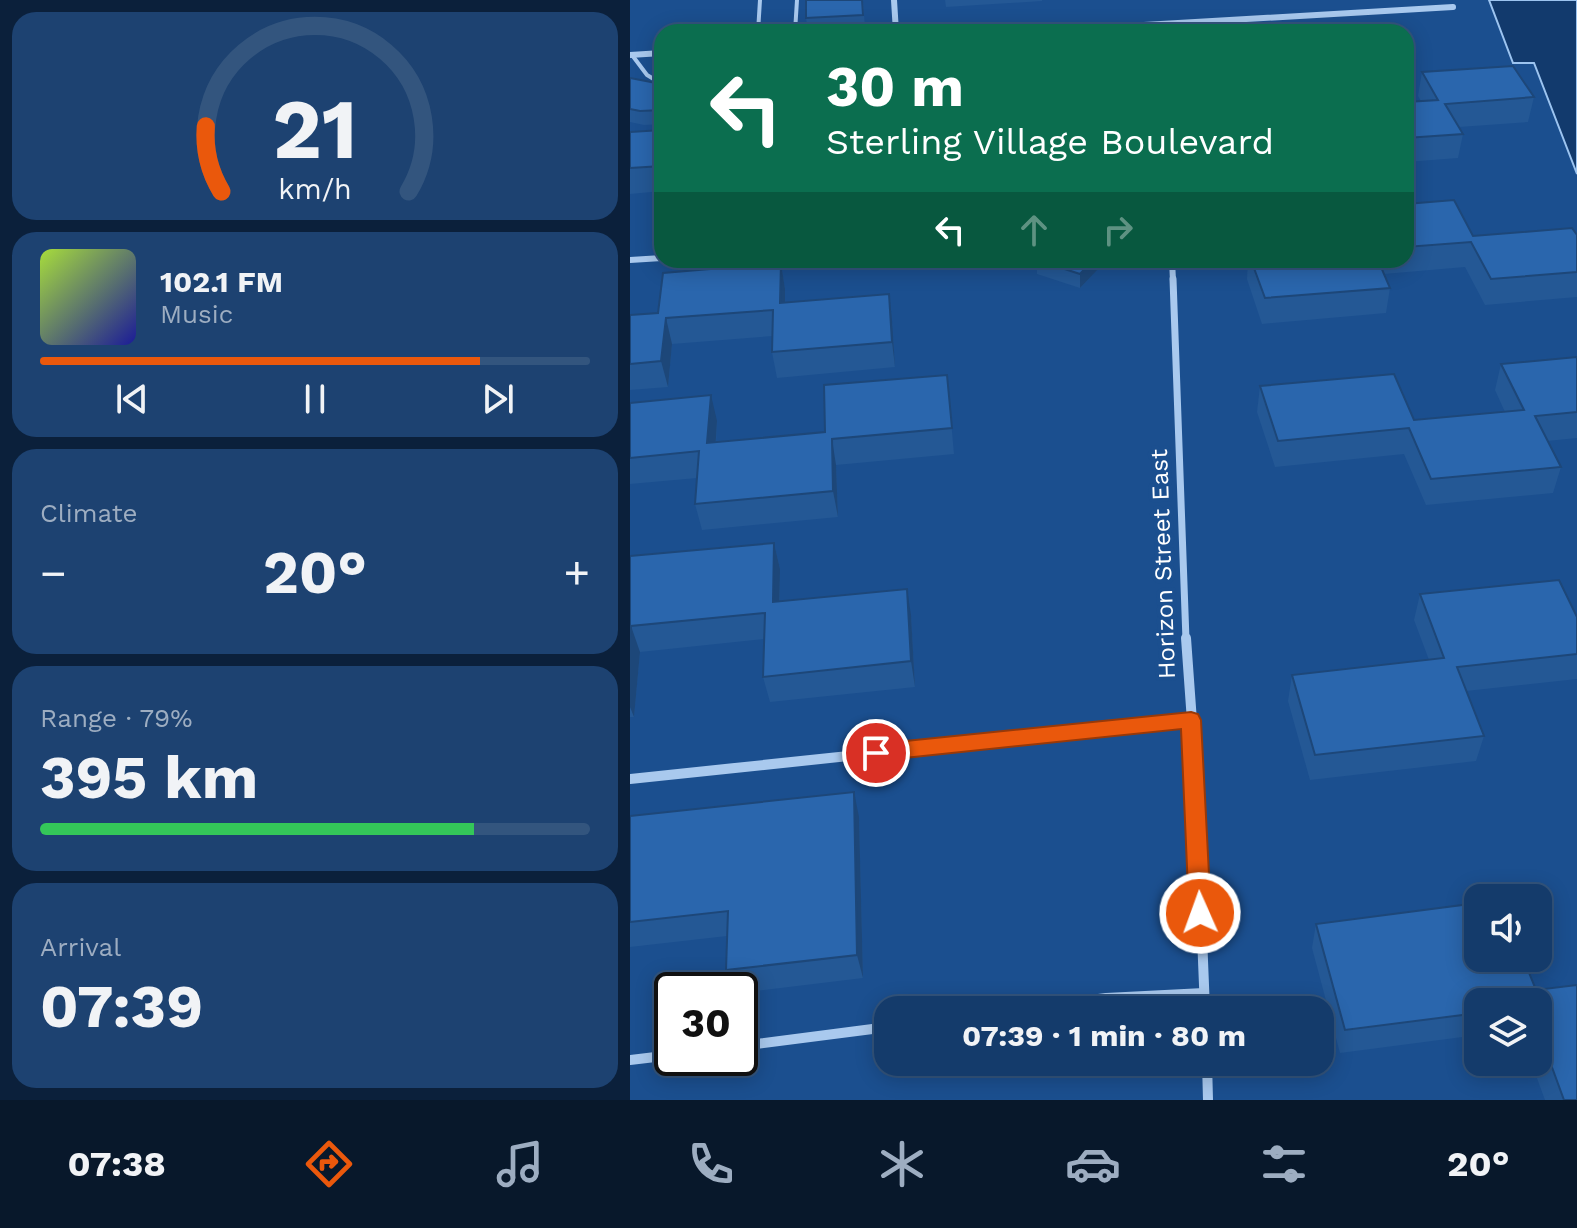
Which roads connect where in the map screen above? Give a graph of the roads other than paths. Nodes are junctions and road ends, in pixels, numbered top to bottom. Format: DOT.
graph roads {
  1 [pos="760,0"];
  2 [pos="797,0"];
  3 [pos="894,0"];
  4 [pos="1453,7"];
  5 [pos="1171,23"];
  6 [pos="758,24"];
  7 [pos="796,24"];
  8 [pos="896,24"];
  9 [pos="1155,24"];
  10 [pos="654,54"];
  11 [pos="631,55"];
  12 [pos="654,79"];
  13 [pos="654,258"];
  14 [pos="630,260"];
  15 [pos="1172,268"];
  16 [pos="1191,720"];
  17 [pos="630,779"];
  18 [pos="1204,993"];
  19 [pos="1145,996"];
  20 [pos="1204,996"];
  21 [pos="874,1029"];
  22 [pos="758,1044"];
  23 [pos="654,1057"];
  24 [pos="630,1060"];
  25 [pos="1207,1076"];
  26 [pos="1208,1100"];
  1 -- 6 [label="lane"];
  2 -- 7 [label="lane"];
  3 -- 8 [label="street"];
  4 -- 5 [label="street"];
  5 -- 9 [label="street"];
  10 -- 11 [label="street"];
  11 -- 12 [label="lane"];
  13 -- 14 [label="street"];
  15 -- 16 [label="street, Horizon Street East"];
  16 -- 17 [label="street"];
  16 -- 18 [label="street, Horizon Street East"];
  18 -- 19 [label="street"];
  18 -- 20 [label="street, Horizon Street East"];
  21 -- 22 [label="street"];
  23 -- 24 [label="street"];
  25 -- 26 [label="street"];
}
